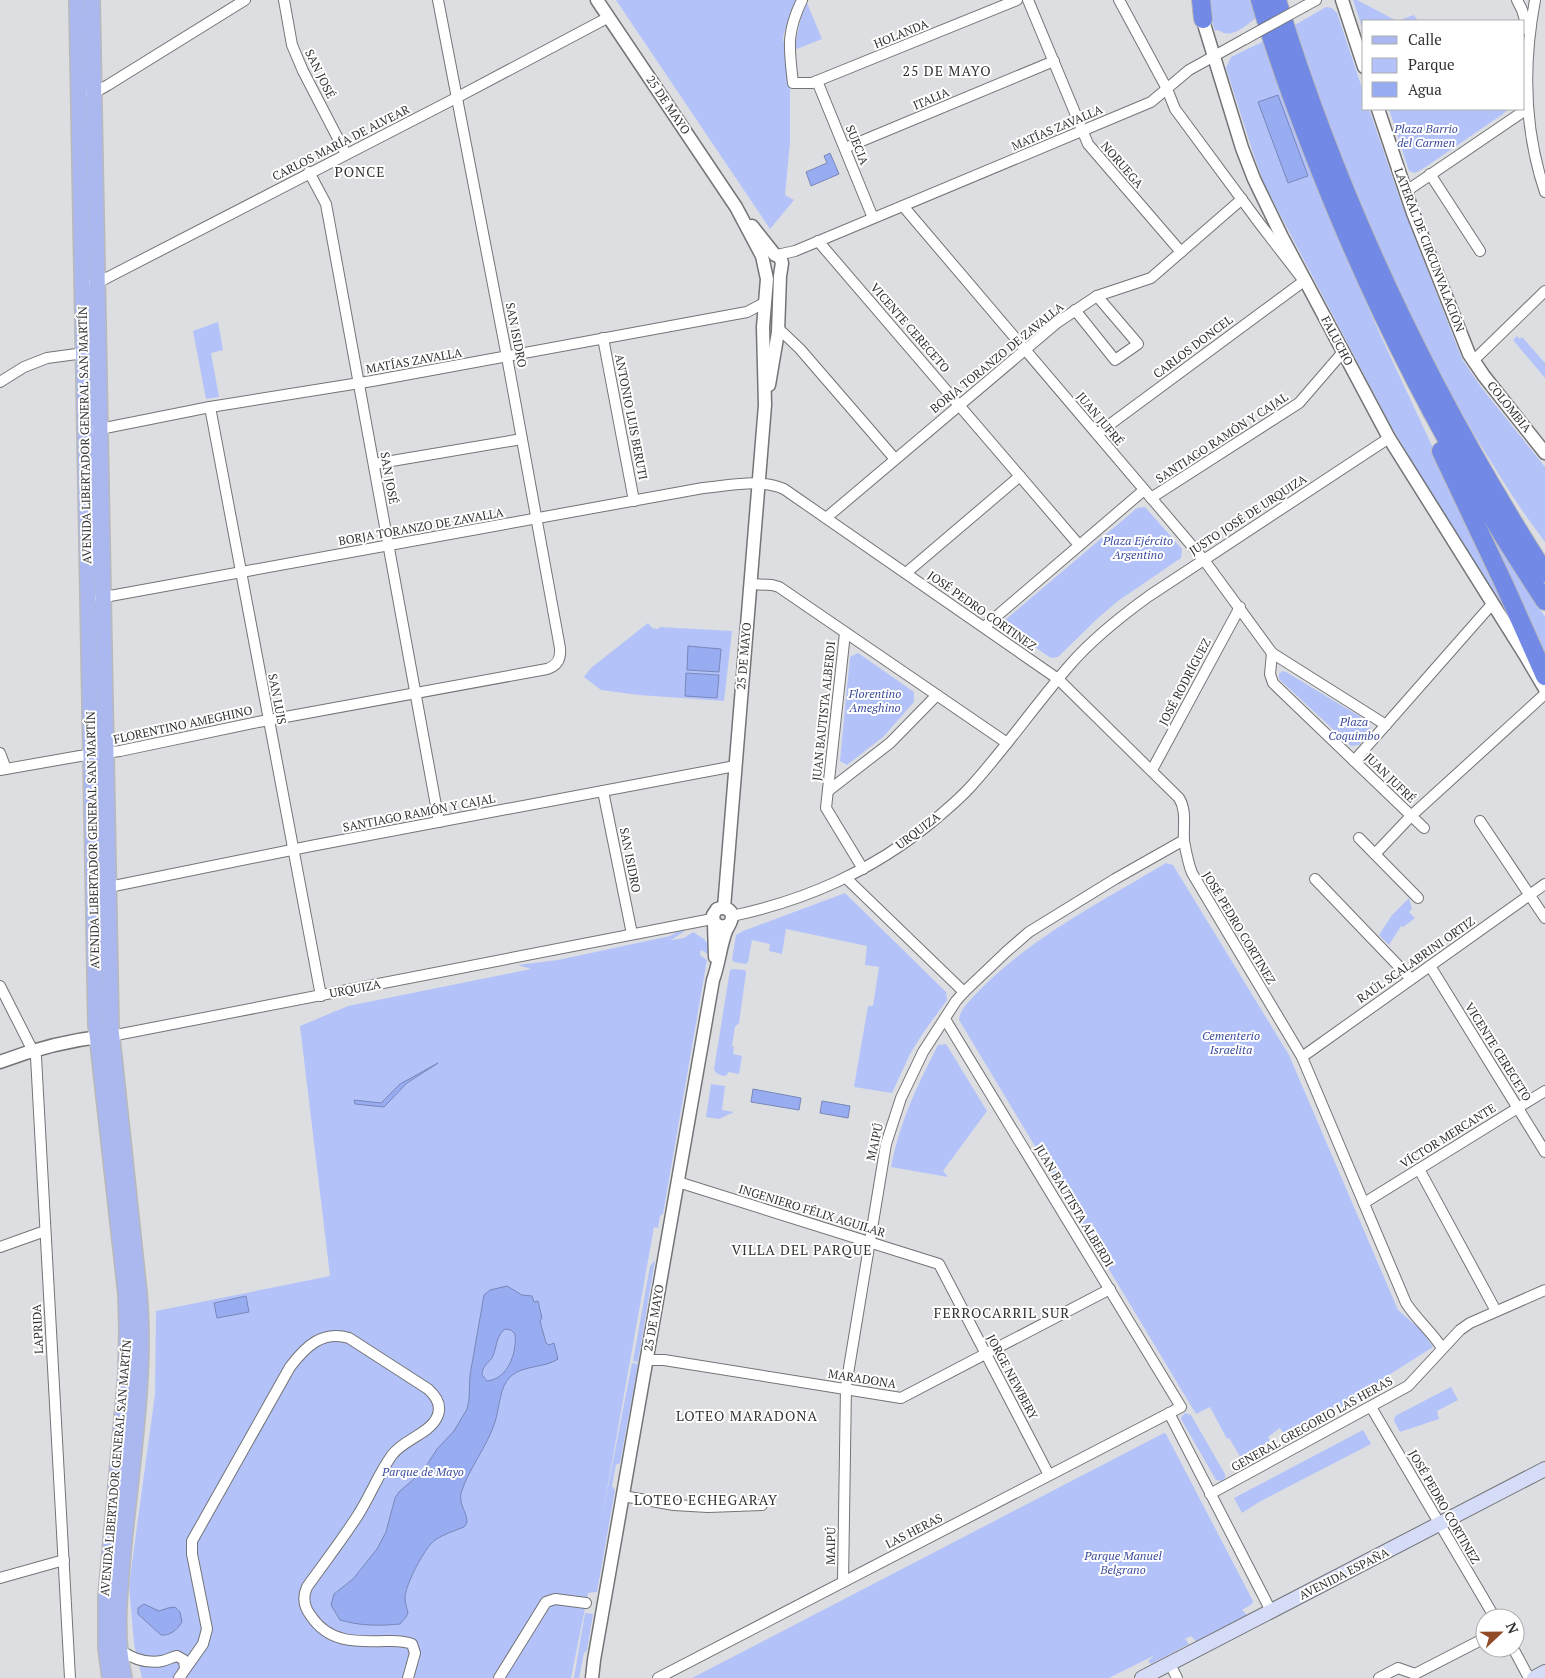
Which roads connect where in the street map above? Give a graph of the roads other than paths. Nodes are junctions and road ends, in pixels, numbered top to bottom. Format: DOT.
graph roads {
  1 [pos="77,0"];
  2 [pos="92,0"];
  3 [pos="245,0"];
  4 [pos="284,0"];
  5 [pos="438,0"];
  6 [pos="598,0"];
  7 [pos="802,0"];
  8 [pos="1017,0"];
  9 [pos="1028,0"];
  10 [pos="1119,0"];
  11 [pos="1196,0"];
  12 [pos="1201,0"];
  13 [pos="1260,0"];
  14 [pos="1277,0"];
  15 [pos="1316,0"];
  16 [pos="1342,0"];
  17 [pos="1517,0"];
  18 [pos="1535,0"];
  19 [pos="609,17"];
  20 [pos="1203,19"];
  21 [pos="1525,20"];
  22 [pos="1525,21"];
  23 [pos="1529,36"];
  24 [pos="1214,55"];
  25 [pos="1054,61"];
  26 [pos="1362,61"];
  27 [pos="817,81"];
  28 [pos="1167,89"];
  29 [pos="86,94"];
  30 [pos="456,98"];
  31 [pos="1527,109"];
  32 [pos="1378,110"];
  33 [pos="1083,130"];
  34 [pos="845,148"];
  35 [pos="346,154"];
  36 [pos="310,172"];
  37 [pos="1430,174"];
  38 [pos="1405,192"];
  39 [pos="1545,192"];
  40 [pos="1242,199"];
  41 [pos="903,206"];
  42 [pos="738,211"];
  43 [pos="873,218"];
  44 [pos="818,241"];
  45 [pos="1480,251"];
  46 [pos="1181,252"];
  47 [pos="779,261"];
  48 [pos="765,267"];
  49 [pos="1365,276"];
  50 [pos="1304,281"];
  51 [pos="90,283"];
  52 [pos="1545,291"];
  53 [pos="1097,296"];
  54 [pos="766,302"];
  55 [pos="1076,310"];
  56 [pos="747,312"];
  57 [pos="772,331"];
  58 [pos="603,338"];
  59 [pos="1025,350"];
  60 [pos="1343,352"];
  61 [pos="84,353"];
  62 [pos="507,356"];
  63 [pos="1473,361"];
  64 [pos="0,382"];
  65 [pos="359,383"];
  66 [pos="959,405"];
  67 [pos="210,407"];
  68 [pos="92,431"];
  69 [pos="1097,434"];
  70 [pos="1389,438"];
  71 [pos="522,439"];
  72 [pos="1545,453"];
  73 [pos="895,459"];
  74 [pos="374,464"];
  75 [pos="1482,470"];
  76 [pos="1020,476"];
  77 [pos="758,484"];
  78 [pos="1144,490"];
  79 [pos="1151,498"];
  80 [pos="634,501"];
  81 [pos="537,518"];
  82 [pos="826,518"];
  83 [pos="389,545"];
  84 [pos="1079,545"];
  85 [pos="1545,552"];
  86 [pos="1204,560"];
  87 [pos="240,571"];
  88 [pos="906,573"];
  89 [pos="1545,573"];
  90 [pos="750,584"];
  91 [pos="96,599"];
  92 [pos="1545,601"];
  93 [pos="1493,603"];
  94 [pos="1240,607"];
  95 [pos="984,627"];
  96 [pos="846,632"];
  97 [pos="1272,653"];
  98 [pos="547,669"];
  99 [pos="1545,676"];
  100 [pos="1058,679"];
  101 [pos="1545,689"];
  102 [pos="416,693"];
  103 [pos="1545,694"];
  104 [pos="937,695"];
  105 [pos="268,720"];
  106 [pos="1386,725"];
  107 [pos="1007,743"];
  108 [pos="0,753"];
  109 [pos="98,754"];
  110 [pos="1354,761"];
  111 [pos="735,766"];
  112 [pos="3,770"];
  113 [pos="1152,770"];
  114 [pos="603,791"];
  115 [pos="828,791"];
  116 [pos="1411,816"];
  117 [pos="1480,821"];
  118 [pos="439,822"];
  119 [pos="1424,828"];
  120 [pos="1359,838"];
  121 [pos="1184,840"];
  122 [pos="293,849"];
  123 [pos="1375,854"];
  124 [pos="864,869"];
  125 [pos="846,878"];
  126 [pos="1315,879"];
  127 [pos="1545,884"];
  128 [pos="101,888"];
  129 [pos="1531,894"];
  130 [pos="1418,898"];
  131 [pos="728,916"];
  132 [pos="1545,918"];
  133 [pos="713,920"];
  134 [pos="632,934"];
  135 [pos="1430,966"];
  136 [pos="714,977"];
  137 [pos="1411,979"];
  138 [pos="0,986"];
  139 [pos="964,992"];
  140 [pos="321,996"];
  141 [pos="945,1019"];
  142 [pos="104,1036"];
  143 [pos="32,1050"];
  144 [pos="1302,1057"];
  145 [pos="0,1062"];
  146 [pos="1545,1090"];
  147 [pos="1518,1108"];
  148 [pos="1545,1152"];
  149 [pos="1419,1169"];
  150 [pos="678,1182"];
  151 [pos="1364,1203"];
  152 [pos="45,1231"];
  153 [pos="869,1242"];
  154 [pos="0,1247"];
  155 [pos="939,1264"];
  156 [pos="1110,1290"];
  157 [pos="1545,1290"];
  158 [pos="1496,1311"];
  159 [pos="1442,1348"];
  160 [pos="986,1354"];
  161 [pos="646,1360"];
  162 [pos="846,1389"];
  163 [pos="1181,1406"];
  164 [pos="1371,1408"];
  165 [pos="1169,1413"];
  166 [pos="1545,1469"];
  167 [pos="1049,1475"];
  168 [pos="1210,1494"];
  169 [pos="623,1496"];
  170 [pos="762,1505"];
  171 [pos="1439,1525"];
  172 [pos="64,1560"];
  173 [pos="0,1578"];
  174 [pos="842,1582"];
  175 [pos="586,1603"];
  176 [pos="1489,1608"];
  177 [pos="1270,1611"];
  178 [pos="1475,1643"];
  179 [pos="120,1650"];
  180 [pos="1518,1658"];
  181 [pos="594,1660"];
  182 [pos="1170,1664"];
  183 [pos="186,1669"];
  184 [pos="1545,1672"];
  185 [pos="70,1678"];
  186 [pos="110,1678"];
  187 [pos="124,1678"];
  188 [pos="179,1678"];
  189 [pos="408,1678"];
  190 [pos="499,1678"];
  191 [pos="588,1678"];
  192 [pos="592,1678"];
  193 [pos="658,1678"];
  194 [pos="1142,1678"];
  195 [pos="1177,1678"];
  196 [pos="1379,1678"];
  197 [pos="1529,1678"];
  198 [pos="1534,1678"];
  1 -- 29 [label="main road, AVENIDA LIBERTADOR GENERAL SAN MARTÍN"];
  2 -- 29 [label="main road, AVENIDA LIBERTADOR GENERAL SAN MARTÍN"];
  3 -- 29 [label="street"];
  4 -- 35 [label="street, SAN JOSÉ"];
  5 -- 30 [label="street, SAN ISIDRO"];
  6 -- 19 [label="street, 25 DE MAYO"];
  7 -- 27 [label="street, HOLANDA"];
  8 -- 27 [label="street, HOLANDA"];
  9 -- 25 [label="street, NORUEGA"];
  10 -- 28 [label="street, FALUCHO"];
  11 -- 20 [label="street"];
  12 -- 20 [label="highway"];
  13 -- 49 [label="highway"];
  14 -- 75 [label="highway"];
  15 -- 24 [label="street, MATÍAS ZAVALLA, bridge"];
  16 -- 26 [label="street"];
  17 -- 21 [label="street"];
  18 -- 23 [label="street"];
  19 -- 30 [label="street, CARLOS MARÍA DE ALVEAR"];
  19 -- 42 [label="street, 25 DE MAYO"];
  20 -- 24 [label="street"];
  22 -- 23 [label="street"];
  23 -- 31 [label="street"];
  24 -- 28 [label="street, MATÍAS ZAVALLA"];
  24 -- 50 [label="street"];
  25 -- 33 [label="street, NORUEGA"];
  25 -- 34 [label="street, ITALIA"];
  27 -- 34 [label="street, SUECIA"];
  28 -- 33 [label="street, MATÍAS ZAVALLA"];
  28 -- 40 [label="street, FALUCHO"];
  29 -- 51 [label="main road, AVENIDA LIBERTADOR GENERAL SAN MARTÍN"];
  30 -- 35 [label="street, CARLOS MARÍA DE ALVEAR"];
  30 -- 62 [label="street, SAN ISIDRO"];
  31 -- 37 [label="street"];
  31 -- 39 [label="street"];
  32 -- 38 [label="street, LATERAL DE CIRCUNVALACIÓN"];
  33 -- 41 [label="street, MATÍAS ZAVALLA"];
  33 -- 46 [label="street, NORUEGA"];
  34 -- 43 [label="street, SUECIA"];
  35 -- 36 [label="street, CARLOS MARÍA DE ALVEAR"];
  36 -- 51 [label="street, CARLOS MARÍA DE ALVEAR"];
  36 -- 65 [label="street, SAN JOSÉ"];
  37 -- 38 [label="street"];
  37 -- 45 [label="street"];
  38 -- 63 [label="street, LATERAL DE CIRCUNVALACIÓN"];
  40 -- 46 [label="street, BORJA TORANZO DE ZAVALLA"];
  40 -- 50 [label="street, FALUCHO"];
  41 -- 43 [label="street, MATÍAS ZAVALLA"];
  41 -- 59 [label="street, JUAN JUFRÉ"];
  42 -- 47 [label="street, 25 DE MAYO"];
  42 -- 48 [label="street, 25 DE MAYO"];
  43 -- 44 [label="street, MATÍAS ZAVALLA"];
  44 -- 47 [label="street, MATÍAS ZAVALLA"];
  44 -- 66 [label="street, VICENTE CERECETO"];
  46 -- 53 [label="street, BORJA TORANZO DE ZAVALLA"];
  47 -- 48 [label="street"];
  47 -- 57 [label="street, 25 DE MAYO"];
  48 -- 54 [label="street, 25 DE MAYO"];
  49 -- 92 [label="highway"];
  49 -- 99 [label="highway"];
  50 -- 60 [label="street, FALUCHO"];
  50 -- 69 [label="street, CARLOS DONCEL"];
  51 -- 61 [label="main road, AVENIDA LIBERTADOR GENERAL SAN MARTÍN"];
  51 -- 68 [label="main road, AVENIDA LIBERTADOR GENERAL SAN MARTÍN"];
  52 -- 63 [label="street"];
  53 -- 55 [label="street, BORJA TORANZO DE ZAVALLA"];
  53 -- 55 [label="street"];
  54 -- 56 [label="street, MATÍAS ZAVALLA"];
  54 -- 57 [label="street, 25 DE MAYO"];
  55 -- 59 [label="street, BORJA TORANZO DE ZAVALLA"];
  56 -- 57 [label="street"];
  56 -- 58 [label="street, MATÍAS ZAVALLA"];
  57 -- 73 [label="street"];
  57 -- 77 [label="street, 25 DE MAYO"];
  58 -- 62 [label="street, MATÍAS ZAVALLA"];
  58 -- 80 [label="street, ANTONIO LUIS BERUTI"];
  59 -- 66 [label="street, BORJA TORANZO DE ZAVALLA"];
  59 -- 69 [label="street, JUAN JUFRÉ"];
  60 -- 70 [label="street, FALUCHO"];
  60 -- 79 [label="street, SANTIAGO RAMÓN Y CAJAL"];
  61 -- 64 [label="street"];
  61 -- 68 [label="main road, AVENIDA LIBERTADOR GENERAL SAN MARTÍN"];
  62 -- 65 [label="street, MATÍAS ZAVALLA"];
  62 -- 71 [label="street, SAN ISIDRO"];
  63 -- 72 [label="street, COLOMBIA"];
  65 -- 67 [label="street, MATÍAS ZAVALLA"];
  65 -- 74 [label="street, SAN JOSÉ"];
  66 -- 73 [label="street, BORJA TORANZO DE ZAVALLA"];
  66 -- 76 [label="street, VICENTE CERECETO"];
  67 -- 68 [label="street, MATÍAS ZAVALLA"];
  67 -- 87 [label="street, SAN LUIS"];
  68 -- 91 [label="main road, AVENIDA LIBERTADOR GENERAL SAN MARTÍN"];
  69 -- 78 [label="street, JUAN JUFRÉ"];
  70 -- 86 [label="street, JUSTO JOSÉ DE URQUIZA"];
  70 -- 93 [label="street, FALUCHO"];
  71 -- 74 [label="street"];
  71 -- 81 [label="street, SAN ISIDRO"];
  73 -- 82 [label="street, BORJA TORANZO DE ZAVALLA"];
  74 -- 83 [label="street, SAN JOSÉ"];
  75 -- 85 [label="highway"];
  75 -- 89 [label="highway"];
  76 -- 84 [label="street, VICENTE CERECETO"];
  76 -- 88 [label="street"];
  77 -- 80 [label="street, BORJA TORANZO DE ZAVALLA"];
  77 -- 82 [label="street, JOSÉ PEDRO CORTINEZ"];
  77 -- 90 [label="street, 25 DE MAYO"];
  78 -- 79 [label="street, JUAN JUFRÉ"];
  78 -- 84 [label="street, SANTIAGO RAMÓN Y CAJAL"];
  79 -- 86 [label="street, JUAN JUFRÉ"];
  80 -- 81 [label="street, BORJA TORANZO DE ZAVALLA"];
  81 -- 83 [label="street, BORJA TORANZO DE ZAVALLA"];
  81 -- 98 [label="street, SAN ISIDRO"];
  82 -- 88 [label="street, JOSÉ PEDRO CORTINEZ"];
  83 -- 87 [label="street, BORJA TORANZO DE ZAVALLA"];
  83 -- 102 [label="street, SAN JOSÉ"];
  84 -- 95 [label="street, SANTIAGO RAMÓN Y CAJAL"];
  86 -- 94 [label="street, JUAN JUFRÉ"];
  86 -- 100 [label="street, JUSTO JOSÉ DE URQUIZA"];
  87 -- 91 [label="street, BORJA TORANZO DE ZAVALLA"];
  87 -- 105 [label="street, SAN LUIS"];
  88 -- 95 [label="street, JOSÉ PEDRO CORTINEZ"];
  90 -- 96 [label="street"];
  90 -- 111 [label="street, 25 DE MAYO"];
  91 -- 109 [label="main road, AVENIDA LIBERTADOR GENERAL SAN MARTÍN"];
  93 -- 101 [label="street, FALUCHO"];
  93 -- 106 [label="street"];
  94 -- 97 [label="street, JUAN JUFRÉ"];
  94 -- 113 [label="street, JOSÉ RODRÍGUEZ"];
  95 -- 100 [label="street, JOSÉ PEDRO CORTINEZ"];
  96 -- 104 [label="street"];
  96 -- 115 [label="street, JUAN BAUTISTA ALBERDI"];
  97 -- 106 [label="street, JUAN JUFRÉ"];
  97 -- 110 [label="street, JUAN JUFRÉ"];
  98 -- 102 [label="street, FLORENTINO AMEGHINO"];
  100 -- 107 [label="street, URQUIZA"];
  100 -- 113 [label="street, JOSÉ PEDRO CORTINEZ"];
  102 -- 105 [label="street, FLORENTINO AMEGHINO"];
  102 -- 118 [label="street, SAN JOSÉ"];
  103 -- 116 [label="street"];
  104 -- 107 [label="street"];
  104 -- 115 [label="street, JUAN BAUTISTA ALBERDI"];
  105 -- 109 [label="street, FLORENTINO AMEGHINO"];
  105 -- 122 [label="street, SAN LUIS"];
  106 -- 110 [label="street"];
  107 -- 124 [label="street, URQUIZA"];
  108 -- 112 [label="street"];
  109 -- 112 [label="street, FLORENTINO AMEGHINO"];
  109 -- 128 [label="main road, AVENIDA LIBERTADOR GENERAL SAN MARTÍN"];
  110 -- 116 [label="street, JUAN JUFRÉ"];
  111 -- 114 [label="street, SANTIAGO RAMÓN Y CAJAL"];
  111 -- 131 [label="street, 25 DE MAYO"];
  113 -- 121 [label="street, JOSÉ PEDRO CORTINEZ"];
  114 -- 118 [label="street, SANTIAGO RAMÓN Y CAJAL"];
  114 -- 134 [label="street, SAN ISIDRO"];
  115 -- 124 [label="street, JUAN BAUTISTA ALBERDI"];
  116 -- 119 [label="street, JUAN JUFRÉ"];
  116 -- 123 [label="street"];
  117 -- 129 [label="street"];
  118 -- 122 [label="street, SANTIAGO RAMÓN Y CAJAL"];
  120 -- 123 [label="street"];
  121 -- 139 [label="street, MAIPÚ"];
  121 -- 144 [label="street, JOSÉ PEDRO CORTINEZ"];
  122 -- 128 [label="street, SANTIAGO RAMÓN Y CAJAL"];
  122 -- 140 [label="street, SAN LUIS"];
  123 -- 130 [label="street"];
  124 -- 125 [label="street, URQUIZA"];
  125 -- 131 [label="street, URQUIZA"];
  125 -- 139 [label="street"];
  126 -- 137 [label="street"];
  127 -- 129 [label="street, RAÚL SCALABRINI ORTIZ"];
  128 -- 142 [label="main road, AVENIDA LIBERTADOR GENERAL SAN MARTÍN"];
  129 -- 132 [label="street"];
  129 -- 135 [label="street, RAÚL SCALABRINI ORTIZ"];
  131 -- 133 [label="street"];
  131 -- 133 [label="street"];
  131 -- 136 [label="street, 25 DE MAYO"];
  133 -- 134 [label="street, URQUIZA"];
  133 -- 136 [label="street, 25 DE MAYO"];
  134 -- 140 [label="street, URQUIZA"];
  135 -- 137 [label="street, RAÚL SCALABRINI ORTIZ"];
  135 -- 147 [label="street, VICENTE CERECETO"];
  136 -- 150 [label="street, 25 DE MAYO"];
  137 -- 144 [label="street, RAÚL SCALABRINI ORTIZ"];
  138 -- 143 [label="street, LAPRIDA"];
  139 -- 141 [label="street, MAIPÚ"];
  140 -- 142 [label="street, URQUIZA"];
  141 -- 153 [label="street, MAIPÚ"];
  141 -- 156 [label="street, JUAN BAUTISTA ALBERDI"];
  142 -- 143 [label="street, URQUIZA"];
  142 -- 179 [label="main road, AVENIDA LIBERTADOR GENERAL SAN MARTÍN"];
  142 -- 186 [label="main road, AVENIDA LIBERTADOR GENERAL SAN MARTÍN"];
  143 -- 145 [label="street, URQUIZA"];
  143 -- 152 [label="street, LAPRIDA"];
  144 -- 151 [label="street, JOSÉ PEDRO CORTINEZ"];
  146 -- 147 [label="street, VÍCTOR MERCANTE"];
  147 -- 148 [label="street, VICENTE CERECETO"];
  147 -- 149 [label="street, VÍCTOR MERCANTE"];
  149 -- 151 [label="street, VÍCTOR MERCANTE"];
  149 -- 158 [label="street"];
  150 -- 153 [label="street, INGENIERO FÉLIX AGUILAR"];
  150 -- 161 [label="street, 25 DE MAYO"];
  151 -- 159 [label="street, JOSÉ PEDRO CORTINEZ"];
  152 -- 154 [label="street"];
  152 -- 172 [label="street, LAPRIDA"];
  153 -- 155 [label="street, INGENIERO FÉLIX AGUILAR"];
  153 -- 162 [label="street, MAIPÚ"];
  155 -- 160 [label="street, JORGE NEWBERY"];
  156 -- 160 [label="street, MARADONA"];
  156 -- 163 [label="street, JUAN BAUTISTA ALBERDI"];
  157 -- 158 [label="street, GENERAL GREGORIO LAS HERAS"];
  158 -- 159 [label="street, GENERAL GREGORIO LAS HERAS"];
  159 -- 164 [label="street, GENERAL GREGORIO LAS HERAS"];
  160 -- 162 [label="street, MARADONA"];
  160 -- 167 [label="street, JORGE NEWBERY"];
  161 -- 162 [label="street, MARADONA"];
  161 -- 169 [label="street, 25 DE MAYO"];
  162 -- 174 [label="street, MAIPÚ"];
  163 -- 165 [label="street, LAS HERAS"];
  164 -- 168 [label="street, GENERAL GREGORIO LAS HERAS"];
  164 -- 171 [label="street, JOSÉ PEDRO CORTINEZ"];
  165 -- 167 [label="street, LAS HERAS"];
  165 -- 168 [label="street"];
  166 -- 171 [label="main road, AVENIDA ESPAÑA"];
  167 -- 174 [label="street, LAS HERAS"];
  168 -- 177 [label="street"];
  169 -- 170 [label="street"];
  169 -- 181 [label="street, 25 DE MAYO"];
  171 -- 176 [label="street, JOSÉ PEDRO CORTINEZ"];
  171 -- 177 [label="main road, AVENIDA ESPAÑA"];
  172 -- 173 [label="street"];
  172 -- 185 [label="street, LAPRIDA"];
  174 -- 193 [label="street, LAS HERAS"];
  175 -- 190 [label="street"];
  177 -- 182 [label="main road, AVENIDA ESPAÑA"];
  178 -- 196 [label="street"];
  179 -- 183 [label="street"];
  179 -- 187 [label="main road, AVENIDA LIBERTADOR GENERAL SAN MARTÍN"];
  180 -- 197 [label="street"];
  181 -- 191 [label="street, 25 DE MAYO"];
  181 -- 192 [label="street, 25 DE MAYO"];
  182 -- 194 [label="main road, AVENIDA ESPAÑA"];
  182 -- 195 [label="street"];
  183 -- 188 [label="street"];
  183 -- 189 [label="street"];
  184 -- 198 [label="main road"];
}
